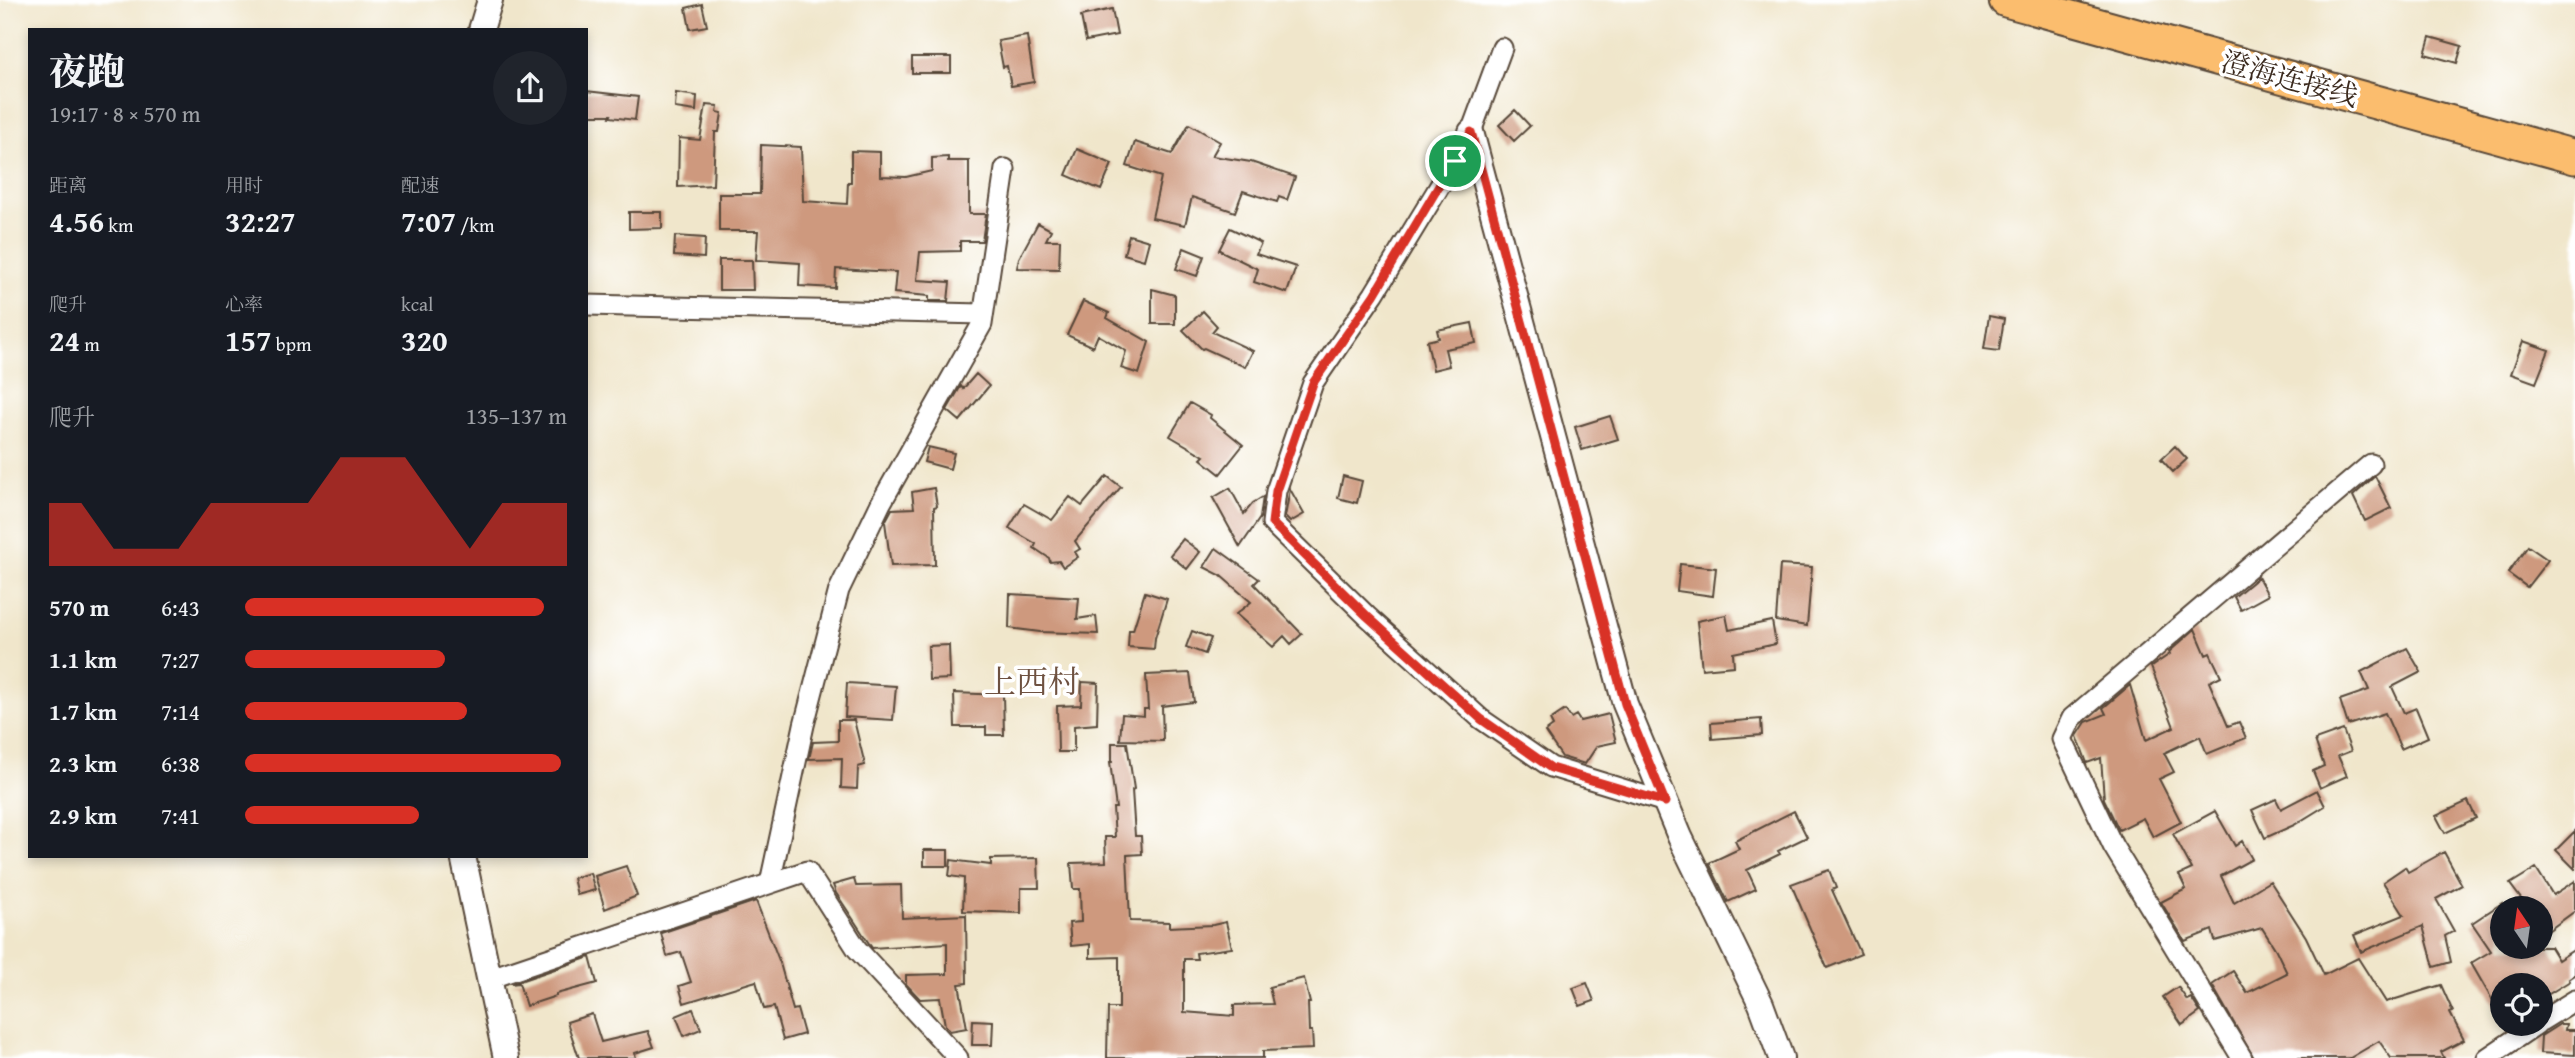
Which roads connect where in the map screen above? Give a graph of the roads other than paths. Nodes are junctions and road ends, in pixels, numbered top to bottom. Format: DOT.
graph roads {
  1 [pos="490,0"];
  2 [pos="2006,0"];
  3 [pos="2092,0"];
  4 [pos="482,28"];
  5 [pos="1502,48"];
  6 [pos="1471,132"];
  7 [pos="2575,134"];
  8 [pos="2575,157"];
  9 [pos="1005,169"];
  10 [pos="588,305"];
  11 [pos="983,314"];
  12 [pos="2371,464"];
  13 [pos="1665,802"];
  14 [pos="463,858"];
  15 [pos="770,883"];
  16 [pos="488,979"];
  17 [pos="2575,1000"];
  18 [pos="2553,1014"];
  19 [pos="2520,1036"];
  20 [pos="506,1058"];
  21 [pos="958,1058"];
  22 [pos="1781,1058"];
  23 [pos="2242,1058"];
  24 [pos="2487,1058"];
  1 -- 4 [label="street"];
  2 -- 8 [label="highway, 澄海连接线"];
  3 -- 7 [label="highway, 澄海连接线"];
  5 -- 6 [label="street"];
  6 -- 13 [label="street"];
  6 -- 13 [label="street"];
  9 -- 11 [label="street"];
  10 -- 11 [label="street"];
  11 -- 15 [label="street"];
  12 -- 23 [label="street"];
  13 -- 22 [label="street"];
  14 -- 16 [label="street"];
  15 -- 16 [label="street"];
  15 -- 21 [label="street"];
  16 -- 20 [label="street"];
  17 -- 18 [label="street"];
  19 -- 24 [label="street"];
}
